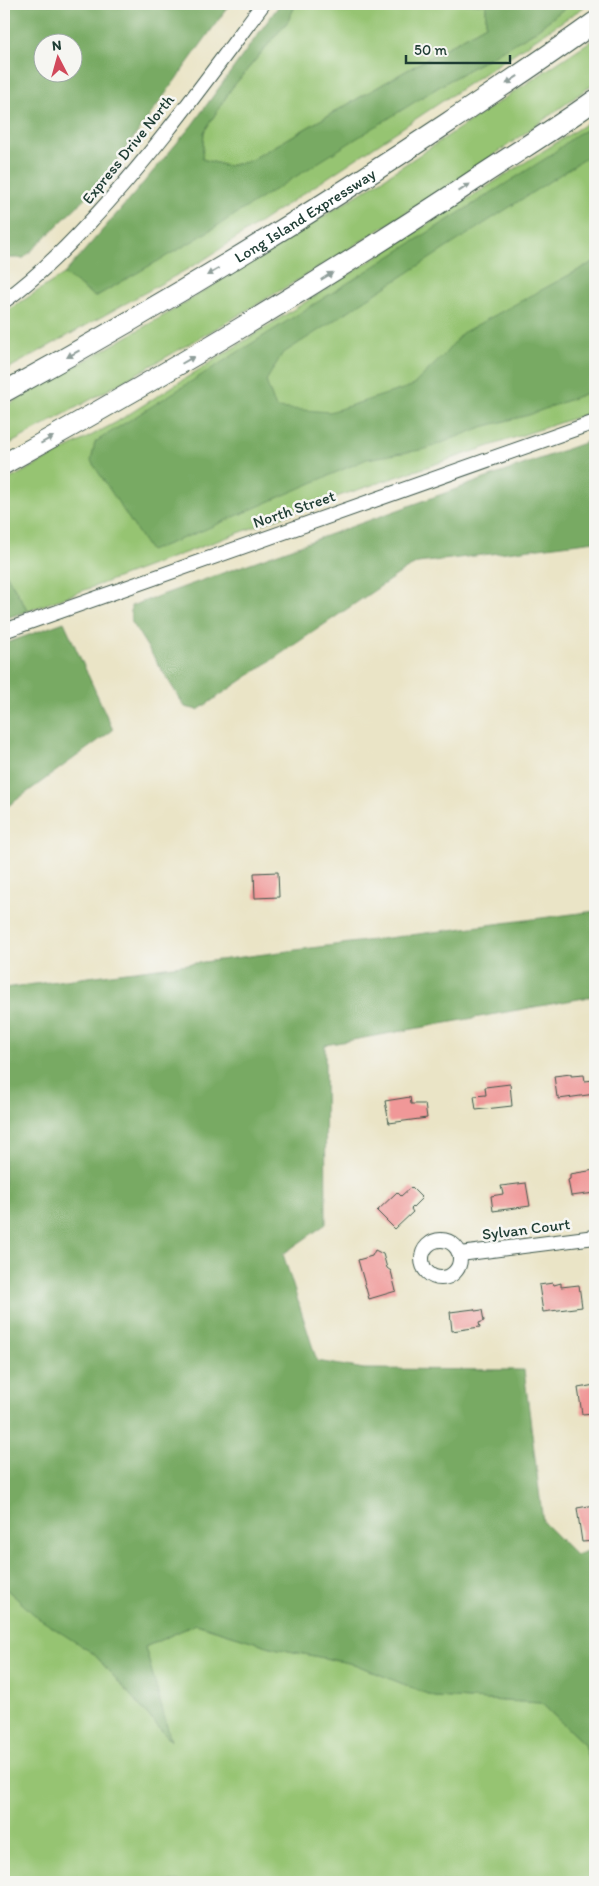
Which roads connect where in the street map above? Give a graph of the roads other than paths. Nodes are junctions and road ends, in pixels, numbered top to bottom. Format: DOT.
graph roads {
  1 [pos="263,4"];
  2 [pos="595,22"];
  3 [pos="595,100"];
  4 [pos="4,301"];
  5 [pos="4,392"];
  6 [pos="595,422"];
  7 [pos="4,464"];
  8 [pos="4,631"];
  9 [pos="595,1237"];
  10 [pos="460,1254"];
  1 -- 4 [label="street, Express Drive North"];
  2 -- 5 [label="highway, Long Island Expressway, one-way"];
  7 -- 3 [label="highway, one-way"];
  6 -- 8 [label="street, North Street"];
  9 -- 10 [label="street, Sylvan Court"];
}
